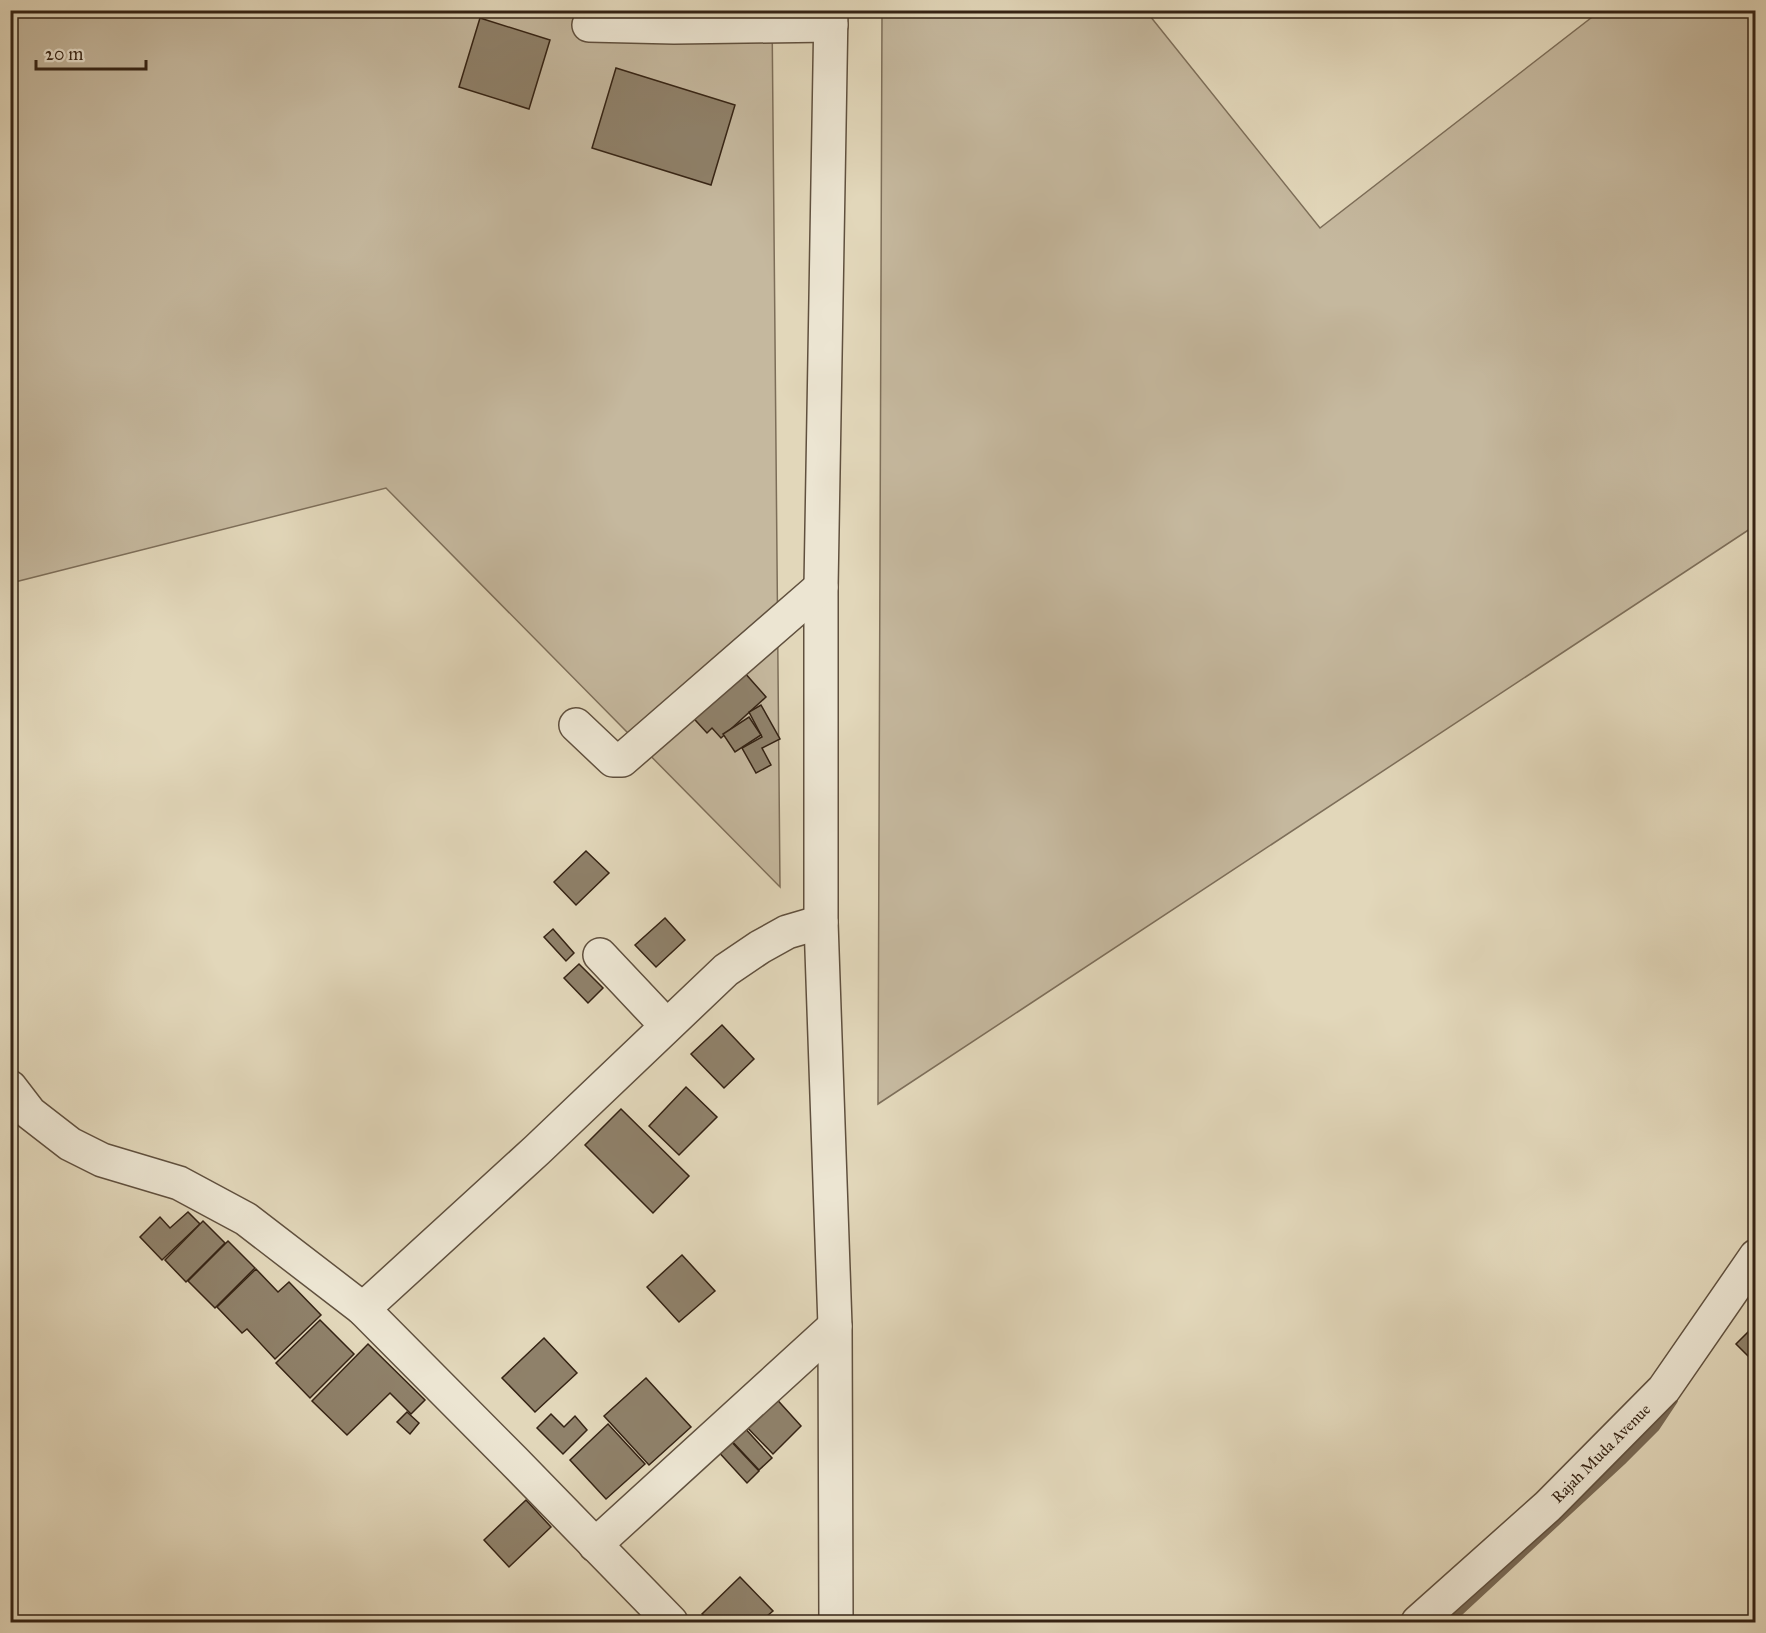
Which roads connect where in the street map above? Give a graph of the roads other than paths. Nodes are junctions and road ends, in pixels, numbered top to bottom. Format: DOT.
graph roads {
  1 [pos="831,18"];
  2 [pos="589,25"];
  3 [pos="821,586"];
  4 [pos="576,725"];
  5 [pos="821,922"];
  6 [pos="600,955"];
  7 [pos="666,1025"];
  8 [pos="10,1087"];
  9 [pos="1755,1256"];
  10 [pos="363,1309"];
  11 [pos="835,1326"];
  12 [pos="595,1545"];
  13 [pos="670,1623"];
  14 [pos="836,1623"];
  15 [pos="1418,1623"];
  1 -- 2 [label="street"];
  1 -- 3 [label="street"];
  3 -- 4 [label="street"];
  3 -- 5 [label="street"];
  5 -- 7 [label="street"];
  5 -- 11 [label="street"];
  6 -- 7 [label="street"];
  7 -- 10 [label="street"];
  8 -- 10 [label="street"];
  9 -- 15 [label="street, Rajah Muda Avenue"];
  10 -- 12 [label="street"];
  11 -- 12 [label="street"];
  11 -- 14 [label="street"];
  12 -- 13 [label="street"];
}
